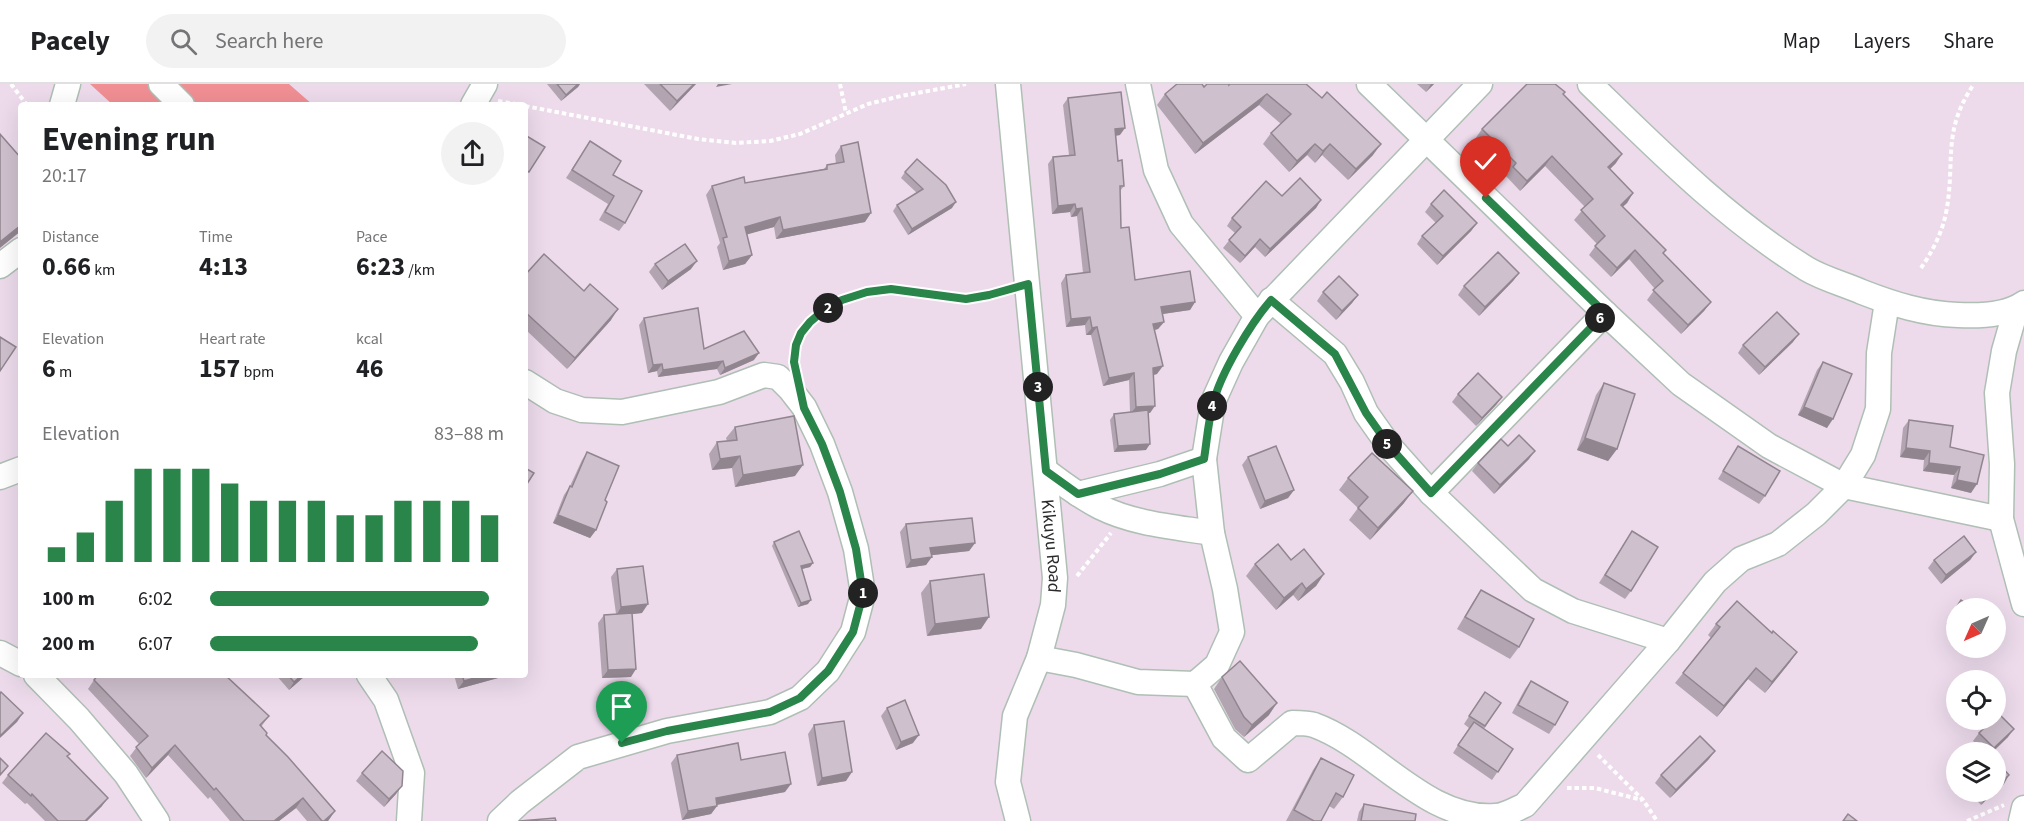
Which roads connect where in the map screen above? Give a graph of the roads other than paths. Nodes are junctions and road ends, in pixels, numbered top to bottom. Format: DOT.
graph roads {
  1 [pos="68,84"];
  2 [pos="161,84"];
  3 [pos="485,84"];
  4 [pos="1008,84"];
  5 [pos="1138,84"];
  6 [pos="1368,84"];
  7 [pos="1480,84"];
  8 [pos="1590,84"];
  9 [pos="63,102"];
  10 [pos="179,102"];
  11 [pos="475,102"];
  12 [pos="1427,140"];
  13 [pos="18,252"];
  14 [pos="0,267"];
  15 [pos="1887,302"];
  16 [pos="2020,306"];
  17 [pos="1264,308"];
  18 [pos="1605,313"];
  19 [pos="2024,339"];
  20 [pos="528,384"];
  21 [pos="1204,459"];
  22 [pos="18,470"];
  23 [pos="1046,471"];
  24 [pos="0,477"];
  25 [pos="1844,486"];
  26 [pos="1431,493"];
  27 [pos="1078,494"];
  28 [pos="2001,519"];
  29 [pos="1212,532"];
  30 [pos="2024,604"];
  31 [pos="1668,641"];
  32 [pos="0,653"];
  33 [pos="1039,658"];
  34 [pos="18,662"];
  35 [pos="39,678"];
  36 [pos="371,678"];
  37 [pos="1195,684"];
  38 [pos="157,821"];
  39 [pos="409,821"];
  40 [pos="500,821"];
  41 [pos="1018,821"];
  1 -- 9 [label="street"];
  2 -- 10 [label="street"];
  3 -- 11 [label="street"];
  4 -- 23 [label="street, Kikuyu Road"];
  5 -- 17 [label="street"];
  6 -- 12 [label="street"];
  7 -- 12 [label="street"];
  8 -- 15 [label="street"];
  12 -- 17 [label="street"];
  12 -- 18 [label="street"];
  13 -- 14 [label="street"];
  15 -- 16 [label="street"];
  15 -- 25 [label="street"];
  16 -- 19 [label="street"];
  16 -- 28 [label="street"];
  17 -- 21 [label="street"];
  17 -- 26 [label="street"];
  18 -- 25 [label="street"];
  18 -- 26 [label="street"];
  20 -- 40 [label="street"];
  21 -- 27 [label="street"];
  21 -- 29 [label="street"];
  22 -- 24 [label="street"];
  23 -- 27 [label="street"];
  23 -- 33 [label="street, Kikuyu Road"];
  25 -- 28 [label="street"];
  25 -- 31 [label="street"];
  26 -- 31 [label="street"];
  27 -- 29 [label="street"];
  28 -- 30 [label="street"];
  29 -- 37 [label="street"];
  31 -- 37 [label="street"];
  32 -- 34 [label="street"];
  33 -- 37 [label="street"];
  33 -- 41 [label="street, Kikuyu Road"];
  35 -- 38 [label="street"];
  36 -- 39 [label="street"];
}
